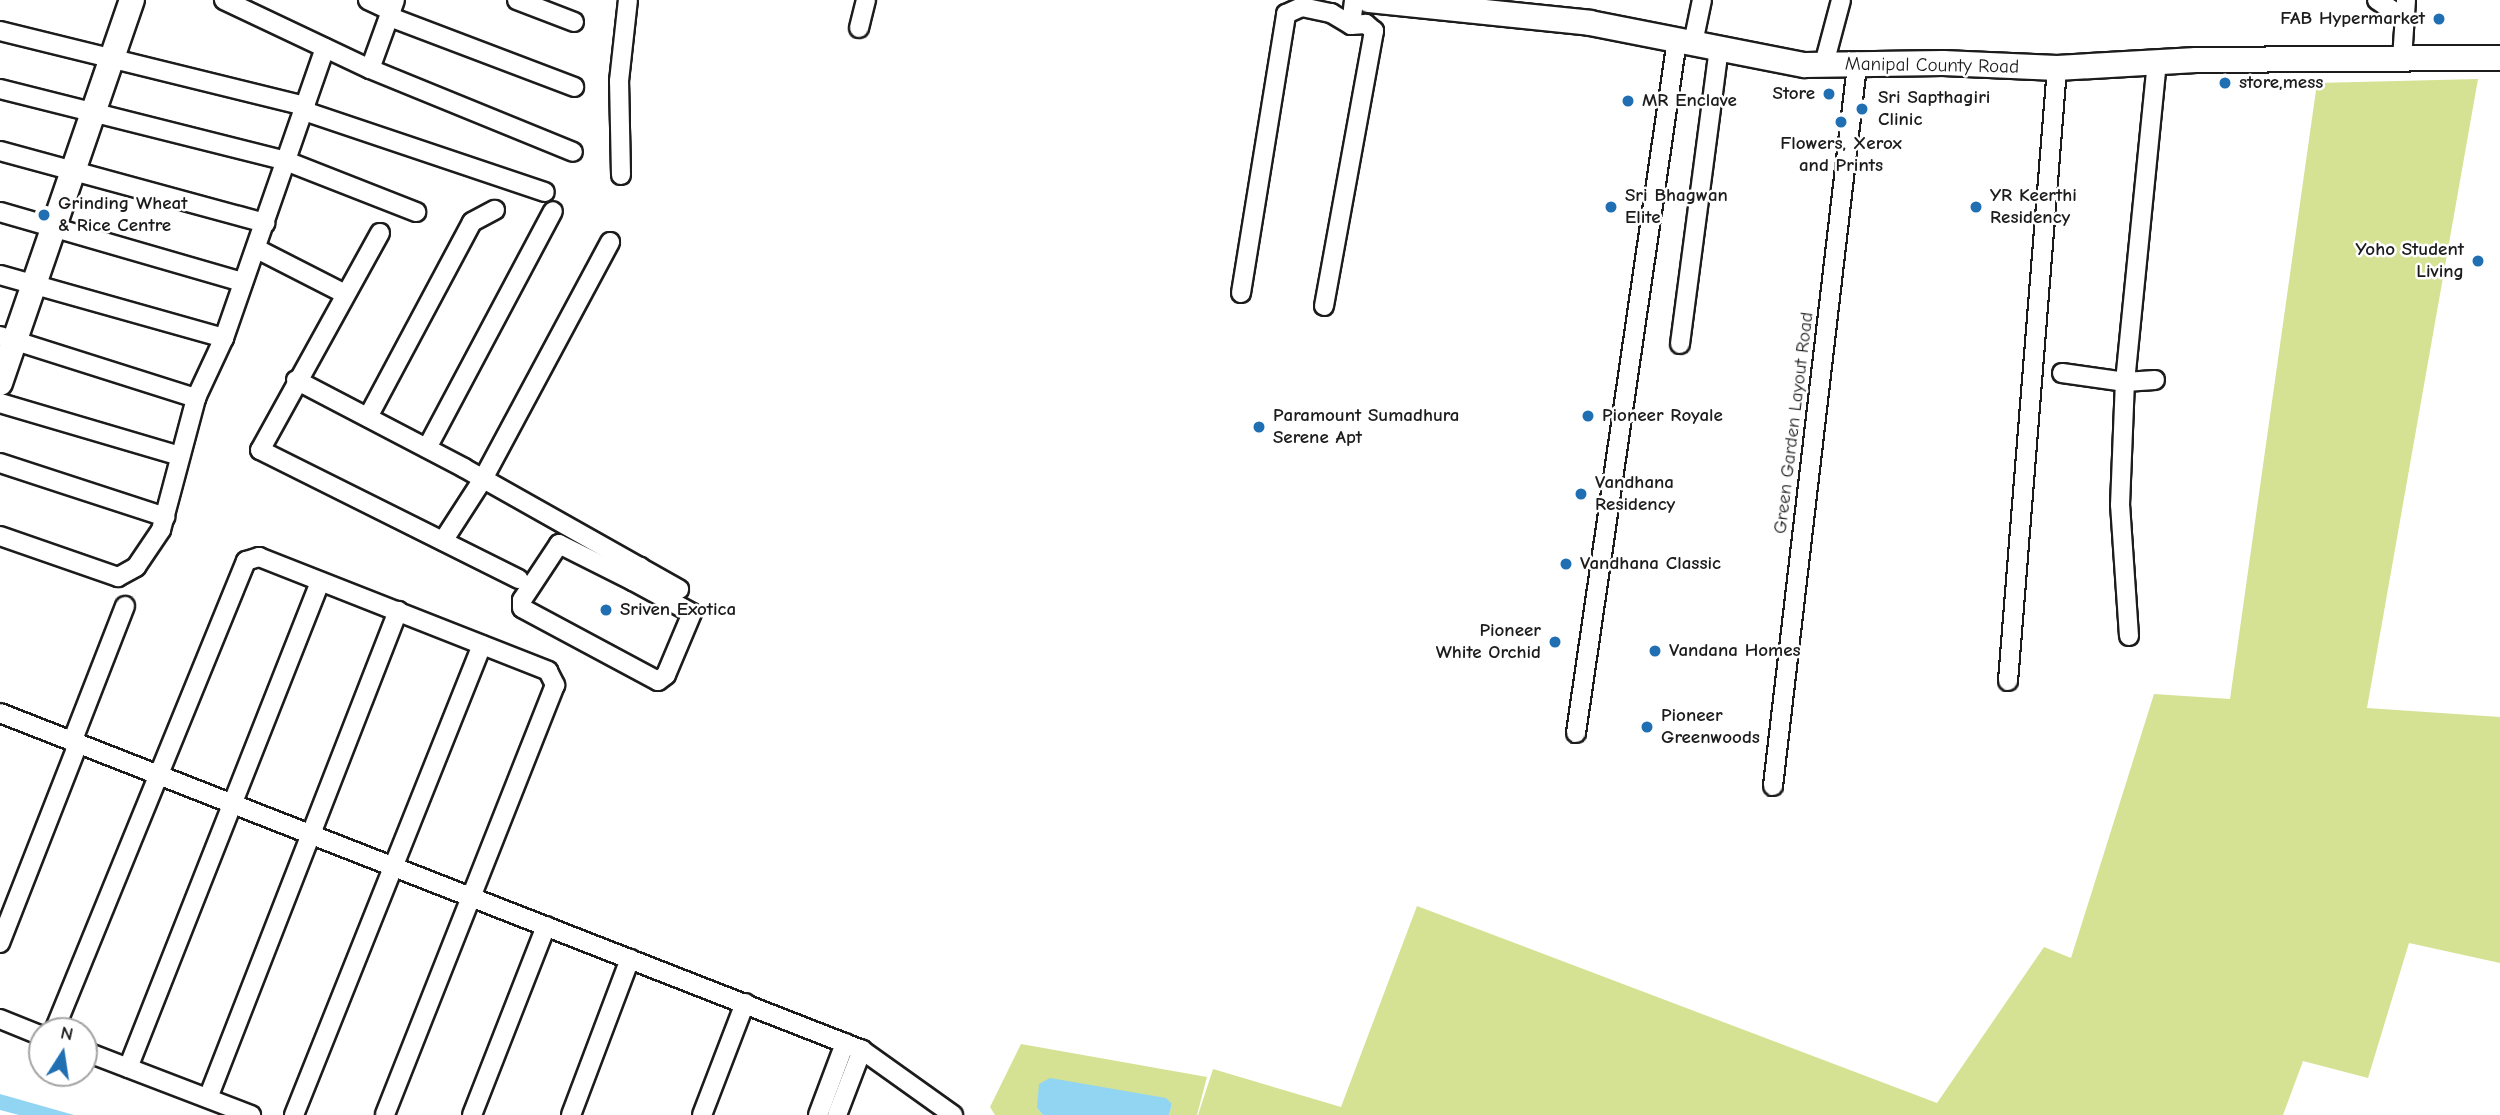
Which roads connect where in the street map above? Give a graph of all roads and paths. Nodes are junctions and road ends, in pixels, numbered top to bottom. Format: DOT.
graph roads {
  1 [pos="132,0"];
  2 [pos="224,0"];
  3 [pos="368,0"];
  4 [pos="517,0"];
  5 [pos="628,0"];
  6 [pos="866,0"];
  7 [pos="1354,0"];
  8 [pos="1369,0"];
  9 [pos="1702,0"];
  10 [pos="1841,0"];
  11 [pos="2376,0"];
  12 [pos="2406,0"];
  13 [pos="1428,3"];
  14 [pos="392,9"];
  15 [pos="2405,19"];
  16 [pos="574,22"];
  17 [pos="1351,25"];
  18 [pos="859,28"];
  19 [pos="0,32"];
  20 [pos="1685,41"];
  21 [pos="326,48"];
  22 [pos="1719,48"];
  23 [pos="113,58"];
  24 [pos="2500,58"];
  25 [pos="2402,59"];
  26 [pos="2157,63"];
  27 [pos="1824,64"];
  28 [pos="1857,65"];
  29 [pos="2057,68"];
  30 [pos="370,69"];
  31 [pos="574,87"];
  32 [pos="0,89"];
  33 [pos="305,109"];
  34 [pos="96,114"];
  35 [pos="0,151"];
  36 [pos="573,152"];
  37 [pos="286,161"];
  38 [pos="75,172"];
  39 [pos="621,175"];
  40 [pos="545,192"];
  41 [pos="495,210"];
  42 [pos="553,211"];
  43 [pos="0,212"];
  44 [pos="416,212"];
  45 [pos="265,223"];
  46 [pos="54,228"];
  47 [pos="380,233"];
  48 [pos="610,242"];
  49 [pos="257,249"];
  50 [pos="0,275"];
  51 [pos="243,282"];
  52 [pos="34,285"];
  53 [pos="1241,293"];
  54 [pos="345,294"];
  55 [pos="1324,306"];
  56 [pos="8,338"];
  57 [pos="224,338"];
  58 [pos="1680,344"];
  59 [pos="2062,373"];
  60 [pos="296,380"];
  61 [pos="2155,380"];
  62 [pos="2125,382"];
  63 [pos="0,383"];
  64 [pos="196,398"];
  65 [pos="0,403"];
  66 [pos="368,417"];
  67 [pos="427,448"];
  68 [pos="180,456"];
  69 [pos="0,463"];
  70 [pos="484,479"];
  71 [pos="165,517"];
  72 [pos="0,536"];
  73 [pos="443,541"];
  74 [pos="603,555"];
  75 [pos="637,574"];
  76 [pos="519,579"];
  77 [pos="320,582"];
  78 [pos="679,589"];
  79 [pos="125,606"];
  80 [pos="398,611"];
  81 [pos="2129,636"];
  82 [pos="482,645"];
  83 [pos="2008,681"];
  84 [pos="0,713"];
  85 [pos="1576,733"];
  86 [pos="75,743"];
  87 [pos="157,775"];
  88 [pos="1773,786"];
  89 [pos="234,805"];
  90 [pos="309,834"];
  91 [pos="393,867"];
  92 [pos="470,896"];
  93 [pos="546,926"];
  94 [pos="0,943"];
  95 [pos="630,959"];
  96 [pos="745,1003"];
  97 [pos="60,1017"];
  98 [pos="0,1019"];
  99 [pos="28,1030"];
  100 [pos="845,1043"];
  101 [pos="862,1050"];
  102 [pos="98,1056"];
  103 [pos="128,1068"];
  104 [pos="208,1098"];
  105 [pos="251,1115"];
  106 [pos="294,1115"];
  107 [pos="385,1115"];
  108 [pos="472,1115"];
  109 [pos="570,1115"];
  110 [pos="702,1115"];
  111 [pos="818,1115"];
  112 [pos="837,1115"];
  113 [pos="953,1115"];
  1 -- 23 [label="main road"];
  2 -- 21 [label="street"];
  3 -- 14 [label="street"];
  4 -- 16 [label="street"];
  5 -- 39 [label="street"];
  6 -- 18 [label="street"];
  7 -- 17 [label="street"];
  8 -- 13 [label="main road, Manipal County Road"];
  9 -- 20 [label="street"];
  10 -- 27 [label="street"];
  11 -- 15 [label="street"];
  12 -- 15 [label="street"];
  13 -- 20 [label="main road, Manipal County Road"];
  14 -- 30 [label="street"];
  14 -- 31 [label="street"];
  15 -- 25 [label="street"];
  17 -- 53 [label="street"];
  17 -- 55 [label="street"];
  19 -- 23 [label="street"];
  20 -- 22 [label="main road, Manipal County Road"];
  20 -- 85 [label="street"];
  21 -- 30 [label="street"];
  21 -- 33 [label="street"];
  22 -- 27 [label="main road, Manipal County Road"];
  22 -- 58 [label="street"];
  23 -- 33 [label="street"];
  23 -- 34 [label="main road"];
  24 -- 25 [label="main road, Manipal County Road"];
  25 -- 26 [label="main road, Manipal County Road"];
  26 -- 29 [label="main road, Manipal County Road"];
  26 -- 62 [label="street"];
  27 -- 28 [label="main road, Manipal County Road"];
  28 -- 29 [label="main road, Manipal County Road"];
  28 -- 88 [label="street, Green Garden Layout Road"];
  29 -- 83 [label="street"];
  30 -- 36 [label="street"];
  32 -- 34 [label="street"];
  33 -- 37 [label="street"];
  33 -- 40 [label="street"];
  34 -- 37 [label="street"];
  34 -- 38 [label="main road"];
  35 -- 38 [label="street"];
  37 -- 44 [label="street"];
  37 -- 45 [label="street"];
  38 -- 45 [label="street"];
  38 -- 46 [label="main road"];
  41 -- 66 [label="street"];
  42 -- 67 [label="street"];
  43 -- 46 [label="street"];
  45 -- 49 [label="street"];
  46 -- 51 [label="street"];
  46 -- 52 [label="main road"];
  47 -- 54 [label="street"];
  48 -- 70 [label="street"];
  49 -- 51 [label="street"];
  49 -- 54 [label="street"];
  50 -- 52 [label="street"];
  51 -- 57 [label="street"];
  52 -- 56 [label="main road"];
  52 -- 57 [label="street"];
  54 -- 60 [label="street"];
  56 -- 63 [label="main road"];
  56 -- 64 [label="street"];
  57 -- 64 [label="street"];
  59 -- 62 [label="street"];
  60 -- 66 [label="street"];
  60 -- 73 [label="street"];
  61 -- 62 [label="street"];
  62 -- 81 [label="street"];
  64 -- 68 [label="street"];
  65 -- 68 [label="street"];
  66 -- 67 [label="street"];
  67 -- 70 [label="street"];
  68 -- 71 [label="street"];
  69 -- 71 [label="street"];
  70 -- 73 [label="street"];
  70 -- 74 [label="street"];
  71 -- 72 [label="street"];
  73 -- 76 [label="street"];
  74 -- 75 [label="street"];
  74 -- 75 [label="street"];
  75 -- 78 [label="street"];
  77 -- 80 [label="street"];
  77 -- 87 [label="street"];
  77 -- 89 [label="street"];
  79 -- 86 [label="street"];
  80 -- 82 [label="street"];
  80 -- 90 [label="street"];
  82 -- 91 [label="street"];
  82 -- 92 [label="street"];
  84 -- 86 [label="street"];
  86 -- 87 [label="street"];
  86 -- 94 [label="street"];
  87 -- 89 [label="street"];
  87 -- 97 [label="street"];
  89 -- 90 [label="street"];
  89 -- 103 [label="street"];
  90 -- 91 [label="street"];
  90 -- 104 [label="street"];
  91 -- 92 [label="street"];
  91 -- 106 [label="street"];
  92 -- 93 [label="street"];
  92 -- 107 [label="street"];
  93 -- 95 [label="street"];
  93 -- 108 [label="street"];
  95 -- 96 [label="street"];
  95 -- 109 [label="street"];
  96 -- 100 [label="street"];
  96 -- 110 [label="street"];
  98 -- 99 [label="street"];
  100 -- 101 [label="street"];
  100 -- 111 [label="street"];
  101 -- 112 [label="street"];
  101 -- 113 [label="street"];
  102 -- 103 [label="street"];
  103 -- 104 [label="street"];
  104 -- 105 [label="street"];
}
